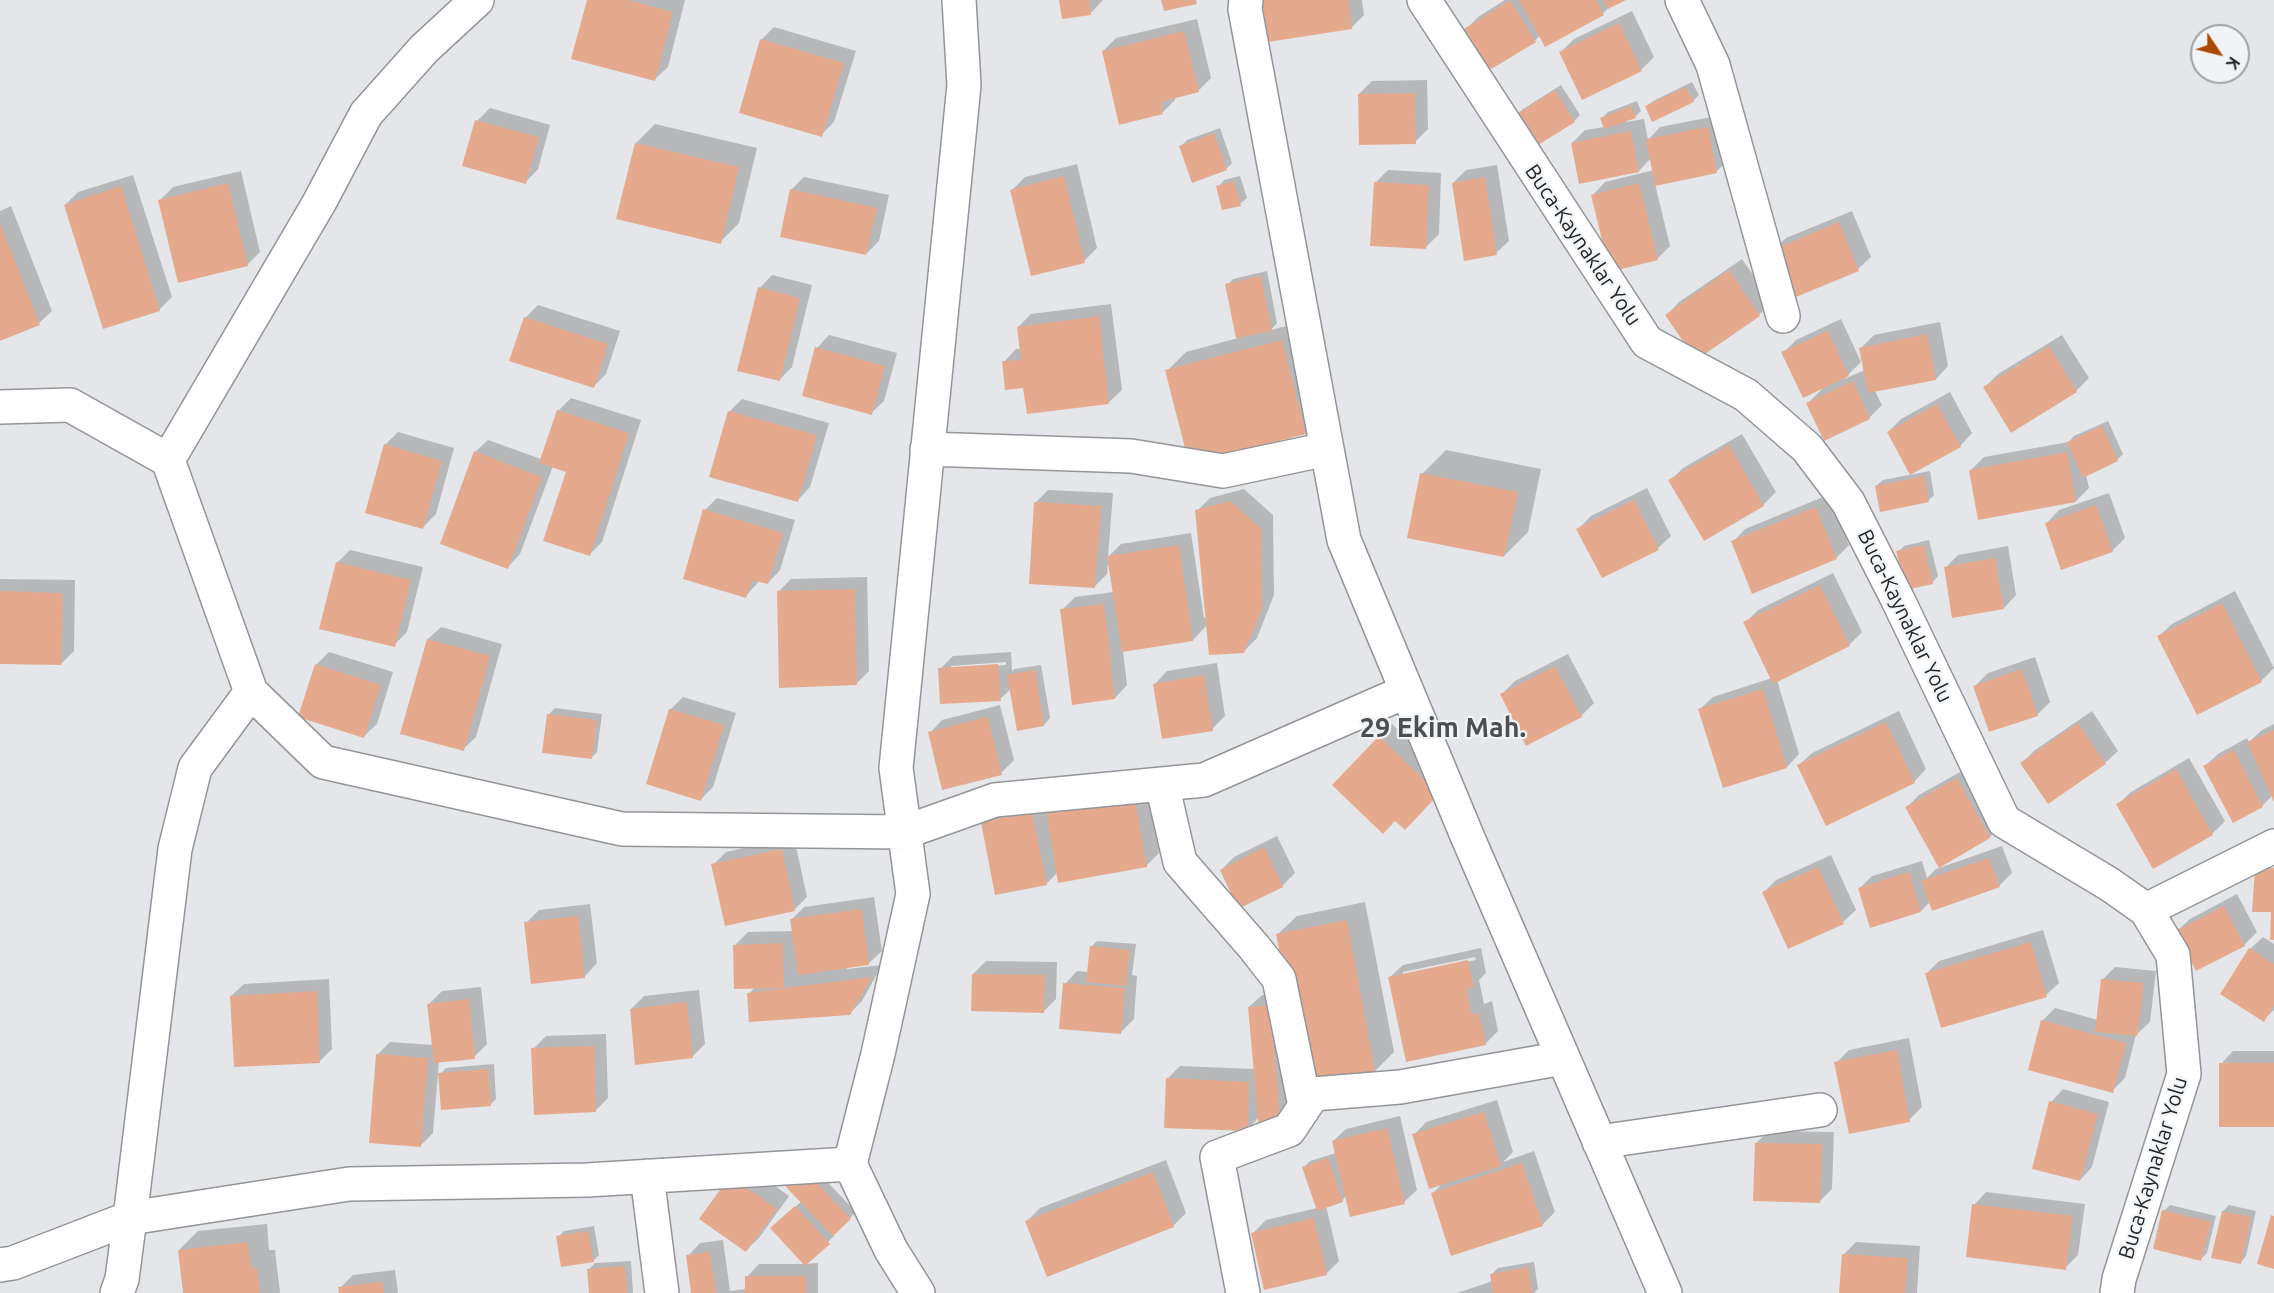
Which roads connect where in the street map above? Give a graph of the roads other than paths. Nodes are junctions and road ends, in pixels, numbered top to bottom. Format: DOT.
graph roads {
  1 [pos="477,0"];
  2 [pos="958,0"];
  3 [pos="1246,0"];
  4 [pos="1424,0"];
  5 [pos="1682,0"];
  6 [pos="1783,316"];
  7 [pos="0,407"];
  8 [pos="927,449"];
  9 [pos="1327,449"];
  10 [pos="168,460"];
  11 [pos="251,692"];
  12 [pos="1407,692"];
  13 [pos="1162,784"];
  14 [pos="904,832"];
  15 [pos="2274,846"];
  16 [pos="2146,910"];
  17 [pos="1563,1058"];
  18 [pos="1305,1106"];
  19 [pos="1820,1110"];
  20 [pos="1599,1142"];
  21 [pos="850,1164"];
  22 [pos="647,1176"];
  23 [pos="130,1218"];
  24 [pos="0,1266"];
  25 [pos="1654,1289"];
  26 [pos="117,1293"];
  27 [pos="662,1293"];
  28 [pos="918,1293"];
  29 [pos="1243,1293"];
  30 [pos="2117,1293"];
  1 -- 10 [label="street"];
  2 -- 8 [label="street"];
  3 -- 9 [label="street"];
  4 -- 16 [label="street, Buca-Kaynaklar Yolu"];
  5 -- 6 [label="street"];
  7 -- 10 [label="street"];
  8 -- 9 [label="street"];
  8 -- 14 [label="street"];
  9 -- 12 [label="street"];
  10 -- 11 [label="street"];
  11 -- 14 [label="street"];
  11 -- 23 [label="street"];
  12 -- 13 [label="street"];
  12 -- 17 [label="street"];
  13 -- 14 [label="street"];
  13 -- 18 [label="street"];
  14 -- 21 [label="street"];
  15 -- 16 [label="street"];
  16 -- 30 [label="street, Buca-Kaynaklar Yolu"];
  17 -- 18 [label="street"];
  17 -- 20 [label="street"];
  18 -- 29 [label="street"];
  19 -- 20 [label="street"];
  20 -- 25 [label="street"];
  21 -- 22 [label="street"];
  21 -- 28 [label="street"];
  22 -- 23 [label="street"];
  22 -- 27 [label="street"];
  23 -- 24 [label="street"];
  23 -- 26 [label="street"];
}
